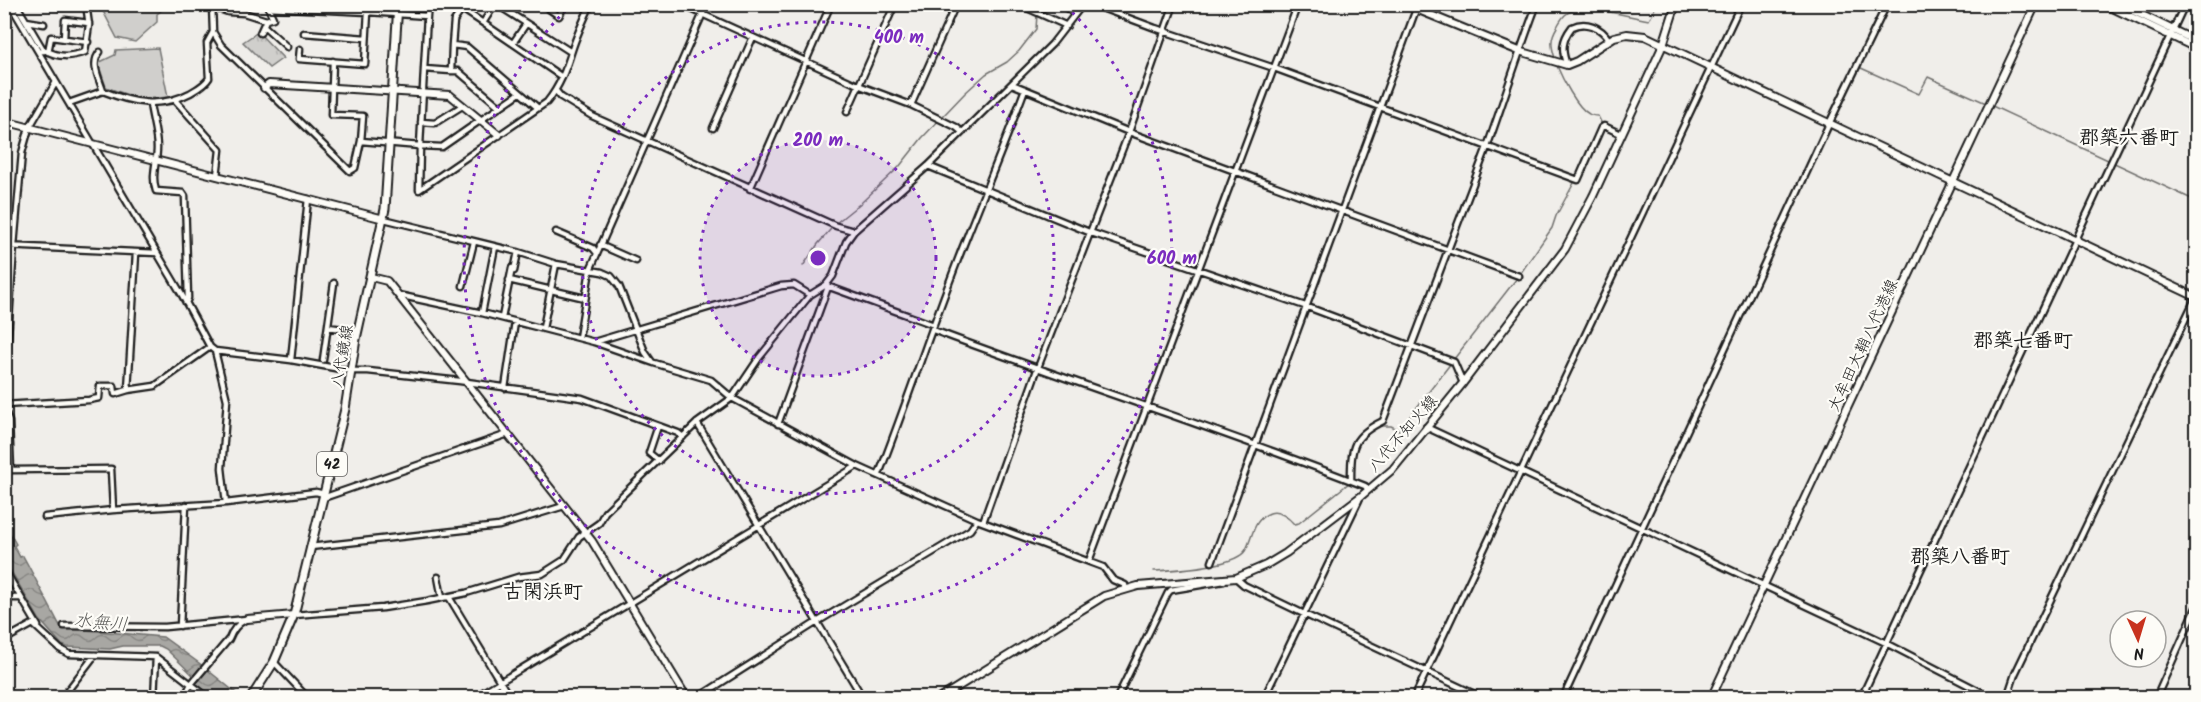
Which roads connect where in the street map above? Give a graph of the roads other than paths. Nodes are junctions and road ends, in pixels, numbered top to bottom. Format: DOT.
graph roads {
  1 [pos="10,4"];
  2 [pos="49,4"];
  3 [pos="86,4"];
  4 [pos="369,4"];
  5 [pos="398,4"];
  6 [pos="428,4"];
  7 [pos="495,4"];
  8 [pos="542,4"];
  9 [pos="565,4"];
  10 [pos="680,4"];
  11 [pos="707,4"];
  12 [pos="831,4"];
  13 [pos="895,4"];
  14 [pos="956,4"];
  15 [pos="1018,4"];
  16 [pos="1060,4"];
  17 [pos="1083,4"];
  18 [pos="1091,4"];
  19 [pos="1174,4"];
  20 [pos="1298,4"];
  21 [pos="1404,4"];
  22 [pos="1538,4"];
  23 [pos="1676,4"];
  24 [pos="1741,4"];
  25 [pos="1887,4"];
  26 [pos="2036,4"];
  27 [pos="2104,4"];
  28 [pos="2119,4"];
  29 [pos="2185,4"];
  30 [pos="16,5"];
  31 [pos="590,5"];
  32 [pos="213,6"];
  33 [pos="268,6"];
  34 [pos="64,7"];
  35 [pos="464,7"];
  36 [pos="1417,7"];
  37 [pos="368,12"];
  38 [pos="398,14"];
  39 [pos="1075,14"];
  40 [pos="703,15"];
  41 [pos="427,16"];
  42 [pos="26,21"];
  43 [pos="265,23"];
  44 [pos="483,23"];
  45 [pos="44,24"];
  46 [pos="89,24"];
  47 [pos="526,24"];
  48 [pos="1067,26"];
  49 [pos="1164,31"];
  50 [pos="213,32"];
  51 [pos="260,33"];
  52 [pos="304,33"];
  53 [pos="2172,33"];
  54 [pos="753,37"];
  55 [pos="366,38"];
  56 [pos="64,39"];
  57 [pos="1609,40"];
  58 [pos="2196,41"];
  59 [pos="88,42"];
  60 [pos="513,43"];
  61 [pos="452,45"];
  62 [pos="1663,45"];
  63 [pos="287,47"];
  64 [pos="2196,48"];
  65 [pos="300,49"];
  66 [pos="44,51"];
  67 [pos="1519,51"];
  68 [pos="100,52"];
  69 [pos="571,52"];
  70 [pos="333,61"];
  71 [pos="805,61"];
  72 [pos="1563,64"];
  73 [pos="1274,68"];
  74 [pos="424,69"];
  75 [pos="1712,69"];
  76 [pos="451,70"];
  77 [pos="562,77"];
  78 [pos="56,82"];
  79 [pos="858,84"];
  80 [pos="1012,84"];
  81 [pos="264,88"];
  82 [pos="332,88"];
  83 [pos="1025,89"];
  84 [pos="103,91"];
  85 [pos="556,91"];
  86 [pos="393,92"];
  87 [pos="423,93"];
  88 [pos="520,93"];
  89 [pos="175,100"];
  90 [pos="69,103"];
  91 [pos="150,104"];
  92 [pos="911,105"];
  93 [pos="462,106"];
  94 [pos="501,107"];
  95 [pos="538,108"];
  96 [pos="1380,108"];
  97 [pos="847,112"];
  98 [pos="4,121"];
  99 [pos="480,121"];
  100 [pos="421,122"];
  101 [pos="1829,124"];
  102 [pos="29,128"];
  103 [pos="713,128"];
  104 [pos="962,132"];
  105 [pos="1129,132"];
  106 [pos="1621,134"];
  107 [pos="499,135"];
  108 [pos="361,141"];
  109 [pos="647,142"];
  110 [pos="390,144"];
  111 [pos="93,145"];
  112 [pos="420,146"];
  113 [pos="1487,147"];
  114 [pos="155,160"];
  115 [pos="928,166"];
  116 [pos="1236,171"];
  117 [pos="217,176"];
  118 [pos="1953,182"];
  119 [pos="750,189"];
  120 [pos="987,190"];
  121 [pos="308,199"];
  122 [pos="1341,208"];
  123 [pos="384,219"];
  124 [pos="854,231"];
  125 [pos="556,232"];
  126 [pos="1089,232"];
  127 [pos="2075,240"];
  128 [pos="474,242"];
  129 [pos="600,245"];
  130 [pos="4,246"];
  131 [pos="14,246"];
  132 [pos="495,247"];
  133 [pos="1448,249"];
  134 [pos="518,252"];
  135 [pos="136,253"];
  136 [pos="597,253"];
  137 [pos="157,254"];
  138 [pos="636,261"];
  139 [pos="556,264"];
  140 [pos="1199,269"];
  141 [pos="590,270"];
  142 [pos="1520,276"];
  143 [pos="371,278"];
  144 [pos="509,280"];
  145 [pos="334,283"];
  146 [pos="463,286"];
  147 [pos="827,286"];
  148 [pos="550,291"];
  149 [pos="398,295"];
  150 [pos="810,295"];
  151 [pos="2196,297"];
  152 [pos="585,298"];
  153 [pos="186,303"];
  154 [pos="1305,306"];
  155 [pos="482,313"];
  156 [pos="501,318"];
  157 [pos="515,322"];
  158 [pos="328,327"];
  159 [pos="543,328"];
  160 [pos="635,328"];
  161 [pos="933,328"];
  162 [pos="358,331"];
  163 [pos="579,338"];
  164 [pos="594,342"];
  165 [pos="1411,346"];
  166 [pos="212,349"];
  167 [pos="291,360"];
  168 [pos="323,360"];
  169 [pos="654,363"];
  170 [pos="1037,370"];
  171 [pos="351,371"];
  172 [pos="467,383"];
  173 [pos="1463,383"];
  174 [pos="505,388"];
  175 [pos="128,390"];
  176 [pos="4,396"];
  177 [pos="732,398"];
  178 [pos="4,406"];
  179 [pos="1149,406"];
  180 [pos="697,423"];
  181 [pos="778,424"];
  182 [pos="658,426"];
  183 [pos="1426,427"];
  184 [pos="508,434"];
  185 [pos="683,437"];
  186 [pos="1255,445"];
  187 [pos="659,461"];
  188 [pos="857,466"];
  189 [pos="1521,472"];
  190 [pos="879,474"];
  191 [pos="1351,480"];
  192 [pos="1368,490"];
  193 [pos="324,496"];
  194 [pos="1360,497"];
  195 [pos="226,502"];
  196 [pos="186,505"];
  197 [pos="564,506"];
  198 [pos="113,510"];
  199 [pos="45,517"];
  200 [pos="980,521"];
  201 [pos="759,527"];
  202 [pos="1642,529"];
  203 [pos="586,532"];
  204 [pos="310,548"];
  205 [pos="1089,561"];
  206 [pos="1212,562"];
  207 [pos="4,569"];
  208 [pos="438,577"];
  209 [pos="1237,579"];
  210 [pos="1763,586"];
  211 [pos="1125,588"];
  212 [pos="448,597"];
  213 [pos="4,598"];
  214 [pos="21,598"];
  215 [pos="442,598"];
  216 [pos="630,603"];
  217 [pos="2196,608"];
  218 [pos="1304,614"];
  219 [pos="294,615"];
  220 [pos="247,619"];
  221 [pos="817,622"];
  222 [pos="64,626"];
  223 [pos="180,626"];
  224 [pos="39,627"];
  225 [pos="4,640"];
  226 [pos="1886,643"];
  227 [pos="95,655"];
  228 [pos="156,657"];
  229 [pos="274,662"];
  230 [pos="1426,671"];
  231 [pos="500,681"];
  232 [pos="191,684"];
  233 [pos="950,692"];
  234 [pos="62,698"];
  235 [pos="154,698"];
  236 [pos="183,698"];
  237 [pos="209,698"];
  238 [pos="251,698"];
  239 [pos="308,698"];
  240 [pos="473,698"];
  241 [pos="510,698"];
  242 [pos="687,698"];
  243 [pos="697,698"];
  244 [pos="862,698"];
  245 [pos="940,698"];
  246 [pos="962,698"];
  247 [pos="1117,698"];
  248 [pos="1264,698"];
  249 [pos="1414,698"];
  250 [pos="1483,698"];
  251 [pos="1563,698"];
  252 [pos="1711,698"];
  253 [pos="1861,698"];
  254 [pos="1993,698"];
  255 [pos="2007,698"];
  256 [pos="2156,698"];
  1 -- 66 [label="street"];
  2 -- 34 [label="street"];
  3 -- 46 [label="street"];
  4 -- 37 [label="street"];
  5 -- 38 [label="main road, 八代鏡線 / 42"];
  6 -- 41 [label="street"];
  7 -- 44 [label="street"];
  7 -- 47 [label="street"];
  8 -- 9 [label="street"];
  10 -- 40 [label="street"];
  11 -- 40 [label="street"];
  12 -- 71 [label="street"];
  13 -- 79 [label="street"];
  14 -- 92 [label="street"];
  15 -- 48 [label="street"];
  16 -- 39 [label="street"];
  17 -- 39 [label="street"];
  18 -- 49 [label="street"];
  19 -- 49 [label="street"];
  20 -- 73 [label="street"];
  21 -- 36 [label="main road"];
  22 -- 67 [label="street"];
  23 -- 62 [label="main road, 八代不知火線"];
  24 -- 75 [label="street"];
  25 -- 101 [label="street"];
  26 -- 118 [label="main road, 大牟田大鞘八代港線"];
  27 -- 53 [label="main road"];
  28 -- 53 [label="main road"];
  29 -- 53 [label="street"];
  30 -- 42 [label="street"];
  31 -- 69 [label="street"];
  32 -- 43 [label="street"];
  32 -- 50 [label="street"];
  33 -- 37 [label="street"];
  33 -- 43 [label="street"];
  35 -- 44 [label="street"];
  35 -- 61 [label="street"];
  36 -- 67 [label="main road"];
  36 -- 96 [label="street"];
  37 -- 38 [label="street"];
  37 -- 55 [label="street"];
  38 -- 41 [label="street"];
  38 -- 86 [label="main road, 八代鏡線 / 42"];
  39 -- 48 [label="street"];
  40 -- 54 [label="street"];
  40 -- 109 [label="street"];
  41 -- 74 [label="street"];
  42 -- 45 [label="street"];
  42 -- 66 [label="street"];
  43 -- 51 [label="street"];
  43 -- 63 [label="street"];
  44 -- 60 [label="street"];
  46 -- 56 [label="street"];
  46 -- 59 [label="street"];
  47 -- 60 [label="street"];
  47 -- 69 [label="street"];
  48 -- 80 [label="street"];
  49 -- 73 [label="street"];
  49 -- 105 [label="street"];
  50 -- 81 [label="street"];
  50 -- 89 [label="street"];
  52 -- 55 [label="street"];
  53 -- 58 [label="main road"];
  53 -- 64 [label="main road"];
  53 -- 127 [label="street"];
  54 -- 71 [label="street"];
  54 -- 103 [label="street"];
  55 -- 70 [label="street"];
  56 -- 59 [label="street"];
  56 -- 66 [label="street"];
  57 -- 62 [label="main road"];
  57 -- 72 [label="main road"];
  57 -- 72 [label="street"];
  59 -- 66 [label="street"];
  60 -- 77 [label="street"];
  61 -- 76 [label="street"];
  61 -- 88 [label="street"];
  62 -- 75 [label="main road"];
  62 -- 106 [label="main road, 八代不知火線"];
  65 -- 70 [label="street"];
  66 -- 78 [label="street"];
  67 -- 72 [label="main road"];
  67 -- 113 [label="street"];
  68 -- 84 [label="street"];
  69 -- 77 [label="street"];
  70 -- 82 [label="street"];
  71 -- 79 [label="street"];
  71 -- 119 [label="street"];
  73 -- 96 [label="street"];
  73 -- 116 [label="street"];
  74 -- 76 [label="street"];
  74 -- 87 [label="street"];
  75 -- 101 [label="main road"];
  75 -- 189 [label="street"];
  76 -- 94 [label="street"];
  77 -- 85 [label="street"];
  78 -- 90 [label="street"];
  78 -- 102 [label="street"];
  79 -- 92 [label="street"];
  79 -- 97 [label="street"];
  80 -- 83 [label="street"];
  80 -- 104 [label="street"];
  81 -- 82 [label="main road"];
  81 -- 108 [label="street"];
  82 -- 86 [label="main road"];
  82 -- 108 [label="street"];
  83 -- 105 [label="street"];
  83 -- 120 [label="street"];
  84 -- 90 [label="street"];
  84 -- 91 [label="street"];
  85 -- 95 [label="street"];
  85 -- 109 [label="street"];
  86 -- 87 [label="main road"];
  86 -- 110 [label="main road, 八代鏡線 / 42"];
  87 -- 93 [label="main road"];
  87 -- 100 [label="street"];
  88 -- 94 [label="street"];
  88 -- 95 [label="street"];
  89 -- 91 [label="street"];
  89 -- 117 [label="street"];
  90 -- 111 [label="street"];
  91 -- 114 [label="street"];
  92 -- 104 [label="street"];
  93 -- 99 [label="main road"];
  93 -- 100 [label="street"];
  94 -- 99 [label="street"];
  95 -- 107 [label="street"];
  96 -- 113 [label="street"];
  96 -- 122 [label="street"];
  98 -- 102 [label="main road"];
  99 -- 107 [label="main road"];
  99 -- 112 [label="street"];
  100 -- 112 [label="street"];
  101 -- 118 [label="main road"];
  101 -- 202 [label="street"];
  102 -- 111 [label="main road"];
  102 -- 131 [label="street"];
  104 -- 115 [label="street"];
  105 -- 116 [label="street"];
  105 -- 126 [label="street"];
  106 -- 113 [label="street"];
  106 -- 173 [label="main road, 八代不知火線"];
  107 -- 112 [label="street"];
  108 -- 110 [label="street"];
  109 -- 119 [label="street"];
  109 -- 129 [label="street"];
  110 -- 112 [label="street"];
  110 -- 123 [label="main road, 八代鏡線 / 42"];
  111 -- 114 [label="main road"];
  111 -- 137 [label="street"];
  113 -- 133 [label="street"];
  114 -- 117 [label="main road"];
  114 -- 153 [label="street"];
  115 -- 120 [label="street"];
  115 -- 124 [label="street"];
  116 -- 122 [label="street"];
  116 -- 140 [label="street"];
  117 -- 121 [label="main road"];
  118 -- 127 [label="main road"];
  118 -- 210 [label="main road, 大牟田大鞘八代港線"];
  119 -- 124 [label="street"];
  120 -- 126 [label="street"];
  120 -- 161 [label="street"];
  121 -- 123 [label="main road"];
  121 -- 167 [label="street"];
  122 -- 133 [label="street"];
  122 -- 154 [label="street"];
  123 -- 128 [label="street"];
  123 -- 143 [label="main road, 八代鏡線 / 42"];
  124 -- 147 [label="street"];
  125 -- 136 [label="street"];
  126 -- 140 [label="street"];
  126 -- 170 [label="street"];
  127 -- 151 [label="main road"];
  127 -- 226 [label="street"];
  128 -- 132 [label="street"];
  128 -- 146 [label="street"];
  129 -- 136 [label="street"];
  129 -- 138 [label="street"];
  130 -- 131 [label="street"];
  131 -- 135 [label="street"];
  131 -- 176 [label="street"];
  132 -- 134 [label="street"];
  132 -- 155 [label="street"];
  133 -- 142 [label="street"];
  133 -- 165 [label="street"];
  134 -- 139 [label="street"];
  134 -- 144 [label="street"];
  135 -- 137 [label="street"];
  135 -- 175 [label="street"];
  136 -- 141 [label="street"];
  137 -- 153 [label="street"];
  139 -- 141 [label="street"];
  139 -- 148 [label="street"];
  140 -- 154 [label="street"];
  140 -- 179 [label="street"];
  141 -- 152 [label="street"];
  141 -- 160 [label="street"];
  143 -- 149 [label="main road"];
  143 -- 162 [label="main road, 八代鏡線 / 42"];
  144 -- 148 [label="street"];
  144 -- 156 [label="street"];
  145 -- 158 [label="street"];
  147 -- 150 [label="street"];
  147 -- 161 [label="street"];
  147 -- 181 [label="street"];
  148 -- 152 [label="street"];
  148 -- 159 [label="street"];
  149 -- 155 [label="street"];
  149 -- 172 [label="main road"];
  150 -- 160 [label="street"];
  150 -- 177 [label="street"];
  151 -- 255 [label="street"];
  152 -- 163 [label="street"];
  153 -- 166 [label="street"];
  154 -- 165 [label="street"];
  154 -- 186 [label="street"];
  155 -- 156 [label="street"];
  156 -- 157 [label="street"];
  157 -- 159 [label="street"];
  157 -- 174 [label="street"];
  158 -- 162 [label="street"];
  158 -- 168 [label="street"];
  159 -- 163 [label="street"];
  160 -- 164 [label="street"];
  160 -- 169 [label="street"];
  161 -- 170 [label="street"];
  161 -- 190 [label="street"];
  162 -- 171 [label="main road, 八代鏡線 / 42"];
  163 -- 164 [label="street"];
  164 -- 169 [label="street"];
  165 -- 173 [label="street"];
  165 -- 191 [label="street"];
  166 -- 167 [label="street"];
  166 -- 175 [label="street"];
  166 -- 195 [label="street"];
  167 -- 171 [label="street"];
  169 -- 177 [label="street"];
  170 -- 179 [label="street"];
  170 -- 200 [label="street"];
  171 -- 172 [label="street"];
  171 -- 193 [label="main road, 八代鏡線 / 42"];
  172 -- 174 [label="street"];
  172 -- 184 [label="main road"];
  173 -- 183 [label="main road, 八代不知火線"];
  174 -- 182 [label="street"];
  175 -- 178 [label="street"];
  177 -- 180 [label="street"];
  177 -- 181 [label="street"];
  178 -- 198 [label="street"];
  179 -- 186 [label="street"];
  179 -- 205 [label="street"];
  180 -- 185 [label="street"];
  180 -- 201 [label="street"];
  181 -- 188 [label="street"];
  182 -- 185 [label="street"];
  182 -- 187 [label="street"];
  183 -- 189 [label="street"];
  183 -- 192 [label="main road, 八代不知火線"];
  184 -- 193 [label="street"];
  184 -- 197 [label="main road"];
  185 -- 187 [label="street"];
  186 -- 191 [label="street"];
  186 -- 206 [label="street"];
  187 -- 203 [label="street"];
  188 -- 190 [label="street"];
  188 -- 201 [label="street"];
  189 -- 202 [label="street"];
  189 -- 230 [label="street"];
  190 -- 200 [label="street"];
  191 -- 192 [label="street"];
  192 -- 194 [label="main road, 八代不知火線"];
  193 -- 195 [label="street"];
  193 -- 204 [label="main road, 八代鏡線 / 42"];
  194 -- 209 [label="main road, 八代不知火線"];
  194 -- 218 [label="street"];
  195 -- 196 [label="street"];
  196 -- 198 [label="street"];
  196 -- 223 [label="street"];
  197 -- 203 [label="main road"];
  197 -- 204 [label="street"];
  198 -- 199 [label="street"];
  200 -- 205 [label="street"];
  200 -- 221 [label="street"];
  201 -- 216 [label="street"];
  201 -- 221 [label="street"];
  202 -- 210 [label="street"];
  202 -- 251 [label="street"];
  203 -- 212 [label="street"];
  203 -- 216 [label="main road"];
  204 -- 219 [label="main road, 八代鏡線 / 42"];
  205 -- 211 [label="street"];
  207 -- 214 [label="street"];
  208 -- 215 [label="street"];
  209 -- 211 [label="main road, 八代不知火線"];
  209 -- 218 [label="street"];
  209 -- 247 [label="street"];
  210 -- 226 [label="street"];
  210 -- 252 [label="main road, 大牟田大鞘八代港線"];
  211 -- 233 [label="main road, 八代不知火線"];
  212 -- 215 [label="street"];
  212 -- 231 [label="street"];
  213 -- 214 [label="street"];
  214 -- 224 [label="street"];
  215 -- 219 [label="street"];
  216 -- 231 [label="street"];
  216 -- 242 [label="main road"];
  217 -- 256 [label="street"];
  218 -- 230 [label="street"];
  218 -- 248 [label="street"];
  219 -- 220 [label="main road"];
  219 -- 229 [label="main road, 八代鏡線 / 42"];
  220 -- 223 [label="street"];
  220 -- 232 [label="street"];
  221 -- 243 [label="street"];
  221 -- 244 [label="street"];
  222 -- 223 [label="street"];
  224 -- 225 [label="street"];
  224 -- 227 [label="street"];
  226 -- 253 [label="street"];
  226 -- 254 [label="street"];
  227 -- 228 [label="street"];
  227 -- 234 [label="street"];
  228 -- 232 [label="street"];
  228 -- 235 [label="street"];
  229 -- 238 [label="main road, 八代鏡線 / 42"];
  229 -- 239 [label="street"];
  230 -- 249 [label="street"];
  230 -- 250 [label="street"];
  231 -- 240 [label="street"];
  231 -- 241 [label="street"];
  232 -- 236 [label="street"];
  232 -- 237 [label="street"];
  233 -- 245 [label="main road, 八代不知火線"];
  233 -- 246 [label="street"];
}
